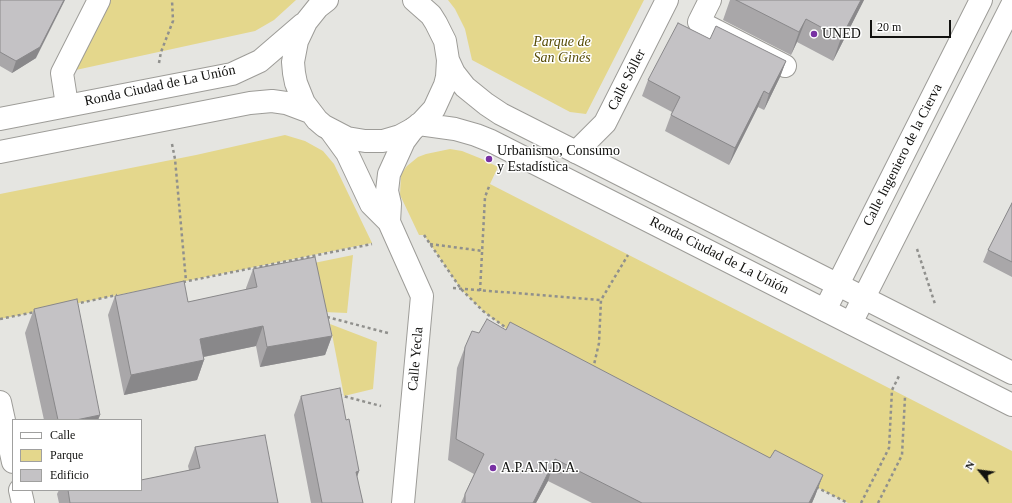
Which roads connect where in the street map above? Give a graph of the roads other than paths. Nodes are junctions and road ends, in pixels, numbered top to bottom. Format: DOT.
graph roads {
  1 [pos="99,0"];
  2 [pos="327,0"];
  3 [pos="414,0"];
  4 [pos="667,0"];
  5 [pos="710,0"];
  6 [pos="982,0"];
  7 [pos="1012,5"];
  8 [pos="306,22"];
  9 [pos="448,60"];
  10 [pos="785,66"];
  11 [pos="68,105"];
  12 [pos="310,112"];
  13 [pos="0,118"];
  14 [pos="416,126"];
  15 [pos="331,131"];
  16 [pos="0,152"];
  17 [pos="576,152"];
  18 [pos="389,222"];
  19 [pos="838,284"];
  20 [pos="864,298"];
  21 [pos="825,310"];
  22 [pos="851,323"];
  23 [pos="1012,373"];
  24 [pos="0,402"];
  25 [pos="1012,405"];
  26 [pos="12,457"];
  27 [pos="20,491"];
  28 [pos="23,503"];
  29 [pos="404,503"];
  1 -- 11 [label="main road"];
  2 -- 8 [label="main road"];
  3 -- 9 [label="main road"];
  4 -- 17 [label="main road, Calle Sóller"];
  5 -- 10 [label="main road"];
  6 -- 19 [label="main road, Calle Ingeniero de la Cierva"];
  7 -- 20 [label="main road"];
  8 -- 11 [label="main road, Ronda Ciudad de La Unión"];
  8 -- 12 [label="main road"];
  9 -- 14 [label="main road"];
  9 -- 17 [label="main road, Ronda Ciudad de La Unión"];
  11 -- 13 [label="main road, Ronda Ciudad de La Unión"];
  12 -- 15 [label="main road"];
  12 -- 16 [label="main road"];
  14 -- 15 [label="main road"];
  14 -- 18 [label="main road"];
  14 -- 21 [label="main road, Ronda Ciudad de La Unión"];
  15 -- 18 [label="main road"];
  17 -- 19 [label="main road, Ronda Ciudad de La Unión"];
  18 -- 29 [label="main road, Calle Yecla"];
  19 -- 20 [label="main road, Ronda Ciudad de La Unión"];
  19 -- 21 [label="main road, Calle Ingeniero de la Cierva"];
  20 -- 22 [label="main road"];
  20 -- 23 [label="main road, Ronda Ciudad de La Unión"];
  21 -- 22 [label="main road, Ronda Ciudad de La Unión"];
  22 -- 25 [label="main road, Ronda Ciudad de La Unión"];
  24 -- 26 [label="main road"];
  27 -- 28 [label="main road"];
}
